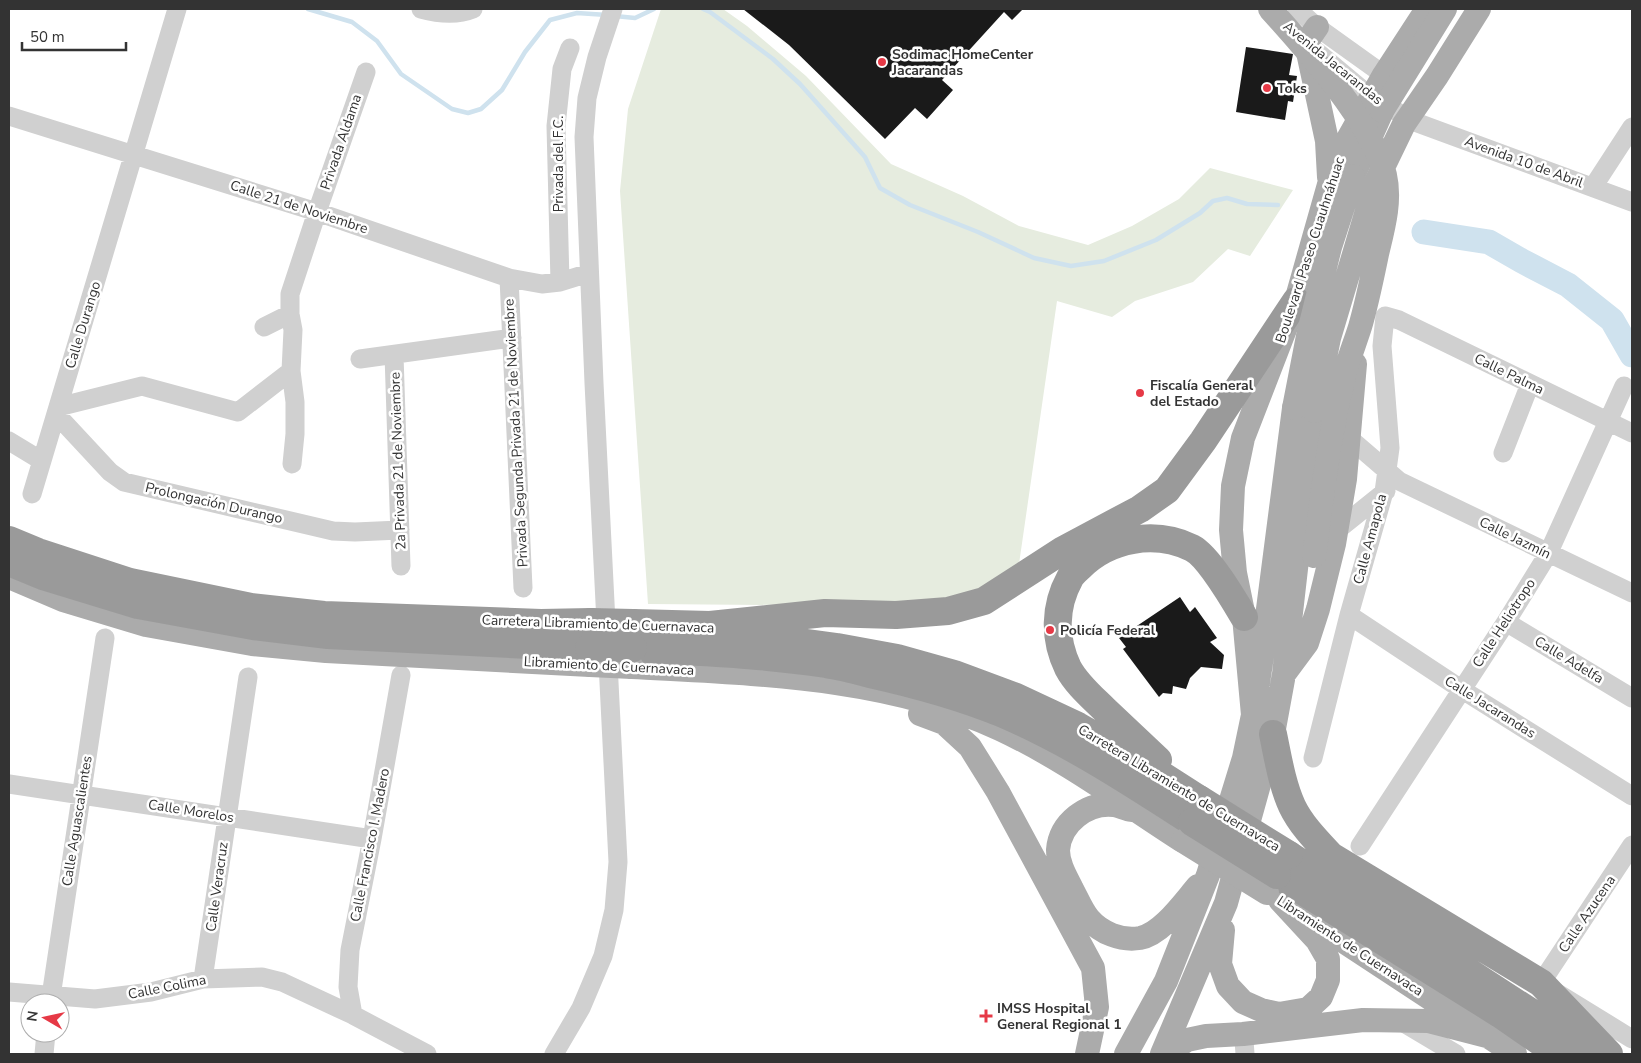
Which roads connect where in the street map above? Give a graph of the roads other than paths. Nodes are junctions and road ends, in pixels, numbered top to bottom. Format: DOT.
graph roads {
  1 [pos="177,9"];
  2 [pos="421,9"];
  3 [pos="473,9"];
  4 [pos="1268,9"];
  5 [pos="1298,9"];
  6 [pos="1427,9"];
  7 [pos="1438,9"];
  8 [pos="1445,9"];
  9 [pos="1479,9"];
  10 [pos="1490,9"];
  11 [pos="611,16"];
  12 [pos="1312,35"];
  13 [pos="570,48"];
  14 [pos="366,72"];
  15 [pos="1382,90"];
  16 [pos="9,116"];
  17 [pos="1410,116"];
  18 [pos="1322,118"];
  19 [pos="1632,127"];
  20 [pos="133,156"];
  21 [pos="1330,181"];
  22 [pos="1594,187"];
  23 [pos="1632,202"];
  24 [pos="317,212"];
  25 [pos="1377,241"];
  26 [pos="589,273"];
  27 [pos="509,278"];
  28 [pos="560,282"];
  29 [pos="1296,301"];
  30 [pos="290,314"];
  31 [pos="1374,314"];
  32 [pos="264,327"];
  33 [pos="512,338"];
  34 [pos="394,355"];
  35 [pos="360,359"];
  36 [pos="291,370"];
  37 [pos="1530,384"];
  38 [pos="1624,386"];
  39 [pos="57,411"];
  40 [pos="1609,422"];
  41 [pos="1632,434"];
  42 [pos="1349,438"];
  43 [pos="9,441"];
  44 [pos="1503,453"];
  45 [pos="42,461"];
  46 [pos="292,464"];
  47 [pos="1393,476"];
  48 [pos="1384,492"];
  49 [pos="32,494"];
  50 [pos="9,527"];
  51 [pos="400,530"];
  52 [pos="1336,531"];
  53 [pos="9,540"];
  54 [pos="1548,554"];
  55 [pos="1305,561"];
  56 [pos="9,562"];
  57 [pos="401,566"];
  58 [pos="9,578"];
  59 [pos="523,588"];
  60 [pos="1632,593"];
  61 [pos="1349,615"];
  62 [pos="1244,617"];
  63 [pos="1506,622"];
  64 [pos="710,625"];
  65 [pos="105,638"];
  66 [pos="590,645"];
  67 [pos="632,646"];
  68 [pos="1284,674"];
  69 [pos="401,675"];
  70 [pos="248,677"];
  71 [pos="823,682"];
  72 [pos="1461,689"];
  73 [pos="1632,698"];
  74 [pos="1253,715"];
  75 [pos="1273,734"];
  76 [pos="1313,758"];
  77 [pos="9,784"];
  78 [pos="81,795"];
  79 [pos="1632,796"];
  80 [pos="1136,811"];
  81 [pos="227,817"];
  82 [pos="1189,825"];
  83 [pos="372,839"];
  84 [pos="1632,845"];
  85 [pos="1360,846"];
  86 [pos="1208,875"];
  87 [pos="1278,881"];
  88 [pos="1226,903"];
  89 [pos="203,979"];
  90 [pos="1541,983"];
  91 [pos="51,993"];
  92 [pos="70,1000"];
  93 [pos="353,1015"];
  94 [pos="1398,1019"];
  95 [pos="1490,1038"];
  96 [pos="1632,1039"];
  97 [pos="427,1054"];
  98 [pos="554,1054"];
  99 [pos="1087,1054"];
  100 [pos="1126,1054"];
  101 [pos="1162,1054"];
  102 [pos="1166,1054"];
  103 [pos="1456,1054"];
  104 [pos="1515,1054"];
  105 [pos="1558,1054"];
  106 [pos="1596,1054"];
  107 [pos="1609,1054"];
  1 -- 20 [label="street, Calle Durango"];
  2 -- 3 [label="street"];
  4 -- 12 [label="street, Avenida Jacarandas"];
  4 -- 55 [label="main road, bridge"];
  5 -- 12 [label="street, Avenida Jacarandas"];
  6 -- 15 [label="main road, Boulevard Paseo Cuauhnáhuac"];
  7 -- 15 [label="main road"];
  8 -- 74 [label="main road, Boulevard Paseo Cuauhnáhuac, bridge"];
  9 -- 55 [label="main road, bridge"];
  10 -- 17 [label="main road"];
  11 -- 26 [label="street"];
  12 -- 15 [label="street, Avenida Jacarandas"];
  12 -- 15 [label="street, Avenida Jacarandas"];
  12 -- 18 [label="main road"];
  13 -- 28 [label="street, Privada del F.C."];
  14 -- 24 [label="street, Privada Aldama"];
  15 -- 17 [label="street, Avenida Jacarandas"];
  15 -- 18 [label="main road"];
  15 -- 21 [label="main road, Boulevard Paseo Cuauhnáhuac"];
  16 -- 20 [label="street, Calle 21 de Noviembre"];
  17 -- 22 [label="street, Avenida 10 de Abril"];
  17 -- 25 [label="main road"];
  17 -- 25 [label="main road"];
  18 -- 21 [label="main road"];
  19 -- 22 [label="street"];
  20 -- 24 [label="street, Calle 21 de Noviembre"];
  20 -- 39 [label="street, Calle Durango"];
  21 -- 29 [label="main road, Boulevard Paseo Cuauhnáhuac"];
  22 -- 23 [label="street, Avenida 10 de Abril"];
  24 -- 27 [label="street, Calle 21 de Noviembre"];
  24 -- 30 [label="street, Privada Aldama"];
  25 -- 31 [label="main road"];
  26 -- 28 [label="street, Calle 21 de Noviembre"];
  26 -- 98 [label="street"];
  27 -- 28 [label="street, Calle 21 de Noviembre"];
  27 -- 33 [label="street, Privada Segunda Privada 21 de Noviembre"];
  29 -- 31 [label="main road"];
  29 -- 62 [label="main road, Boulevard Paseo Cuauhnáhuac"];
  29 -- 64 [label="highway"];
  30 -- 32 [label="street"];
  30 -- 36 [label="street, Privada Aldama"];
  31 -- 37 [label="street, Calle Palma"];
  31 -- 42 [label="main road"];
  31 -- 47 [label="street, Calle Amapola"];
  33 -- 34 [label="street, 2a Privada 21 de Noviembre"];
  33 -- 59 [label="street, Privada Segunda Privada 21 de Noviembre"];
  34 -- 35 [label="street, 2a Privada 21 de Noviembre"];
  34 -- 51 [label="street, 2a Privada 21 de Noviembre"];
  36 -- 39 [label="street"];
  36 -- 46 [label="street"];
  37 -- 40 [label="street, Calle Palma"];
  37 -- 44 [label="street"];
  38 -- 40 [label="street, Calle Heliotropo"];
  39 -- 45 [label="street, Calle Durango"];
  39 -- 51 [label="street, Prolongación Durango"];
  40 -- 41 [label="street, Calle Palma"];
  40 -- 54 [label="street, Calle Heliotropo"];
  42 -- 47 [label="street, Calle Jazmín"];
  42 -- 52 [label="main road"];
  43 -- 45 [label="street"];
  45 -- 49 [label="street, Calle Durango"];
  47 -- 48 [label="street, Calle Amapola"];
  47 -- 54 [label="street, Calle Jazmín"];
  48 -- 52 [label="street"];
  48 -- 61 [label="street, Calle Amapola"];
  50 -- 66 [label="main road"];
  51 -- 57 [label="street, 2a Privada 21 de Noviembre"];
  52 -- 68 [label="main road"];
  53 -- 66 [label="highway, Carretera Libramiento de Cuernavaca"];
  54 -- 60 [label="street, Calle Jazmín"];
  54 -- 63 [label="street, Calle Heliotropo"];
  55 -- 68 [label="main road"];
  56 -- 66 [label="highway, Carretera Libramiento de Cuernavaca"];
  58 -- 66 [label="main road, Libramiento de Cuernavaca"];
  61 -- 72 [label="street, Calle Jacarandas"];
  61 -- 76 [label="street, Calle Amapola"];
  62 -- 74 [label="main road, Boulevard Paseo Cuauhnáhuac"];
  62 -- 82 [label="highway"];
  63 -- 72 [label="street, Calle Heliotropo"];
  63 -- 73 [label="street, Calle Adelfa"];
  64 -- 67 [label="highway, Carretera Libramiento de Cuernavaca"];
  64 -- 82 [label="highway, Carretera Libramiento de Cuernavaca"];
  65 -- 78 [label="street, Calle Aguascalientes"];
  66 -- 67 [label="highway, Carretera Libramiento de Cuernavaca, bridge"];
  67 -- 71 [label="main road, Libramiento de Cuernavaca"];
  67 -- 82 [label="highway, Carretera Libramiento de Cuernavaca"];
  68 -- 75 [label="main road"];
  69 -- 83 [label="street, Calle Francisco I. Madero"];
  70 -- 81 [label="street, Calle Veracruz"];
  71 -- 80 [label="main road, Libramiento de Cuernavaca"];
  71 -- 99 [label="main road"];
  72 -- 79 [label="street, Calle Jacarandas"];
  72 -- 85 [label="street, Calle Heliotropo"];
  74 -- 86 [label="main road, Boulevard Paseo Cuauhnáhuac"];
  75 -- 88 [label="main road"];
  75 -- 90 [label="highway"];
  77 -- 78 [label="street, Calle Morelos"];
  78 -- 81 [label="street, Calle Morelos"];
  78 -- 91 [label="street, Calle Aguascalientes"];
  80 -- 82 [label="main road, Libramiento de Cuernavaca"];
  80 -- 86 [label="main road"];
  81 -- 83 [label="street, Calle Morelos"];
  81 -- 89 [label="street, Calle Veracruz"];
  82 -- 87 [label="highway, Carretera Libramiento de Cuernavaca, bridge"];
  82 -- 87 [label="main road, Libramiento de Cuernavaca, bridge"];
  83 -- 93 [label="street, Calle Francisco I. Madero"];
  84 -- 90 [label="street, Calle Azucena"];
  86 -- 100 [label="main road, Boulevard Paseo Cuauhnáhuac"];
  87 -- 88 [label="main road"];
  87 -- 95 [label="main road, Libramiento de Cuernavaca"];
  87 -- 105 [label="highway, Carretera Libramiento de Cuernavaca"];
  87 -- 106 [label="highway, Carretera Libramiento de Cuernavaca"];
  88 -- 101 [label="main road"];
  89 -- 92 [label="street, Calle Colima"];
  89 -- 93 [label="street, Calle Colima"];
  90 -- 96 [label="street"];
  90 -- 107 [label="highway"];
  93 -- 97 [label="street, Calle Colima"];
  94 -- 95 [label="main road"];
  94 -- 102 [label="main road"];
  94 -- 103 [label="street"];
  95 -- 104 [label="main road, Libramiento de Cuernavaca"];
}
